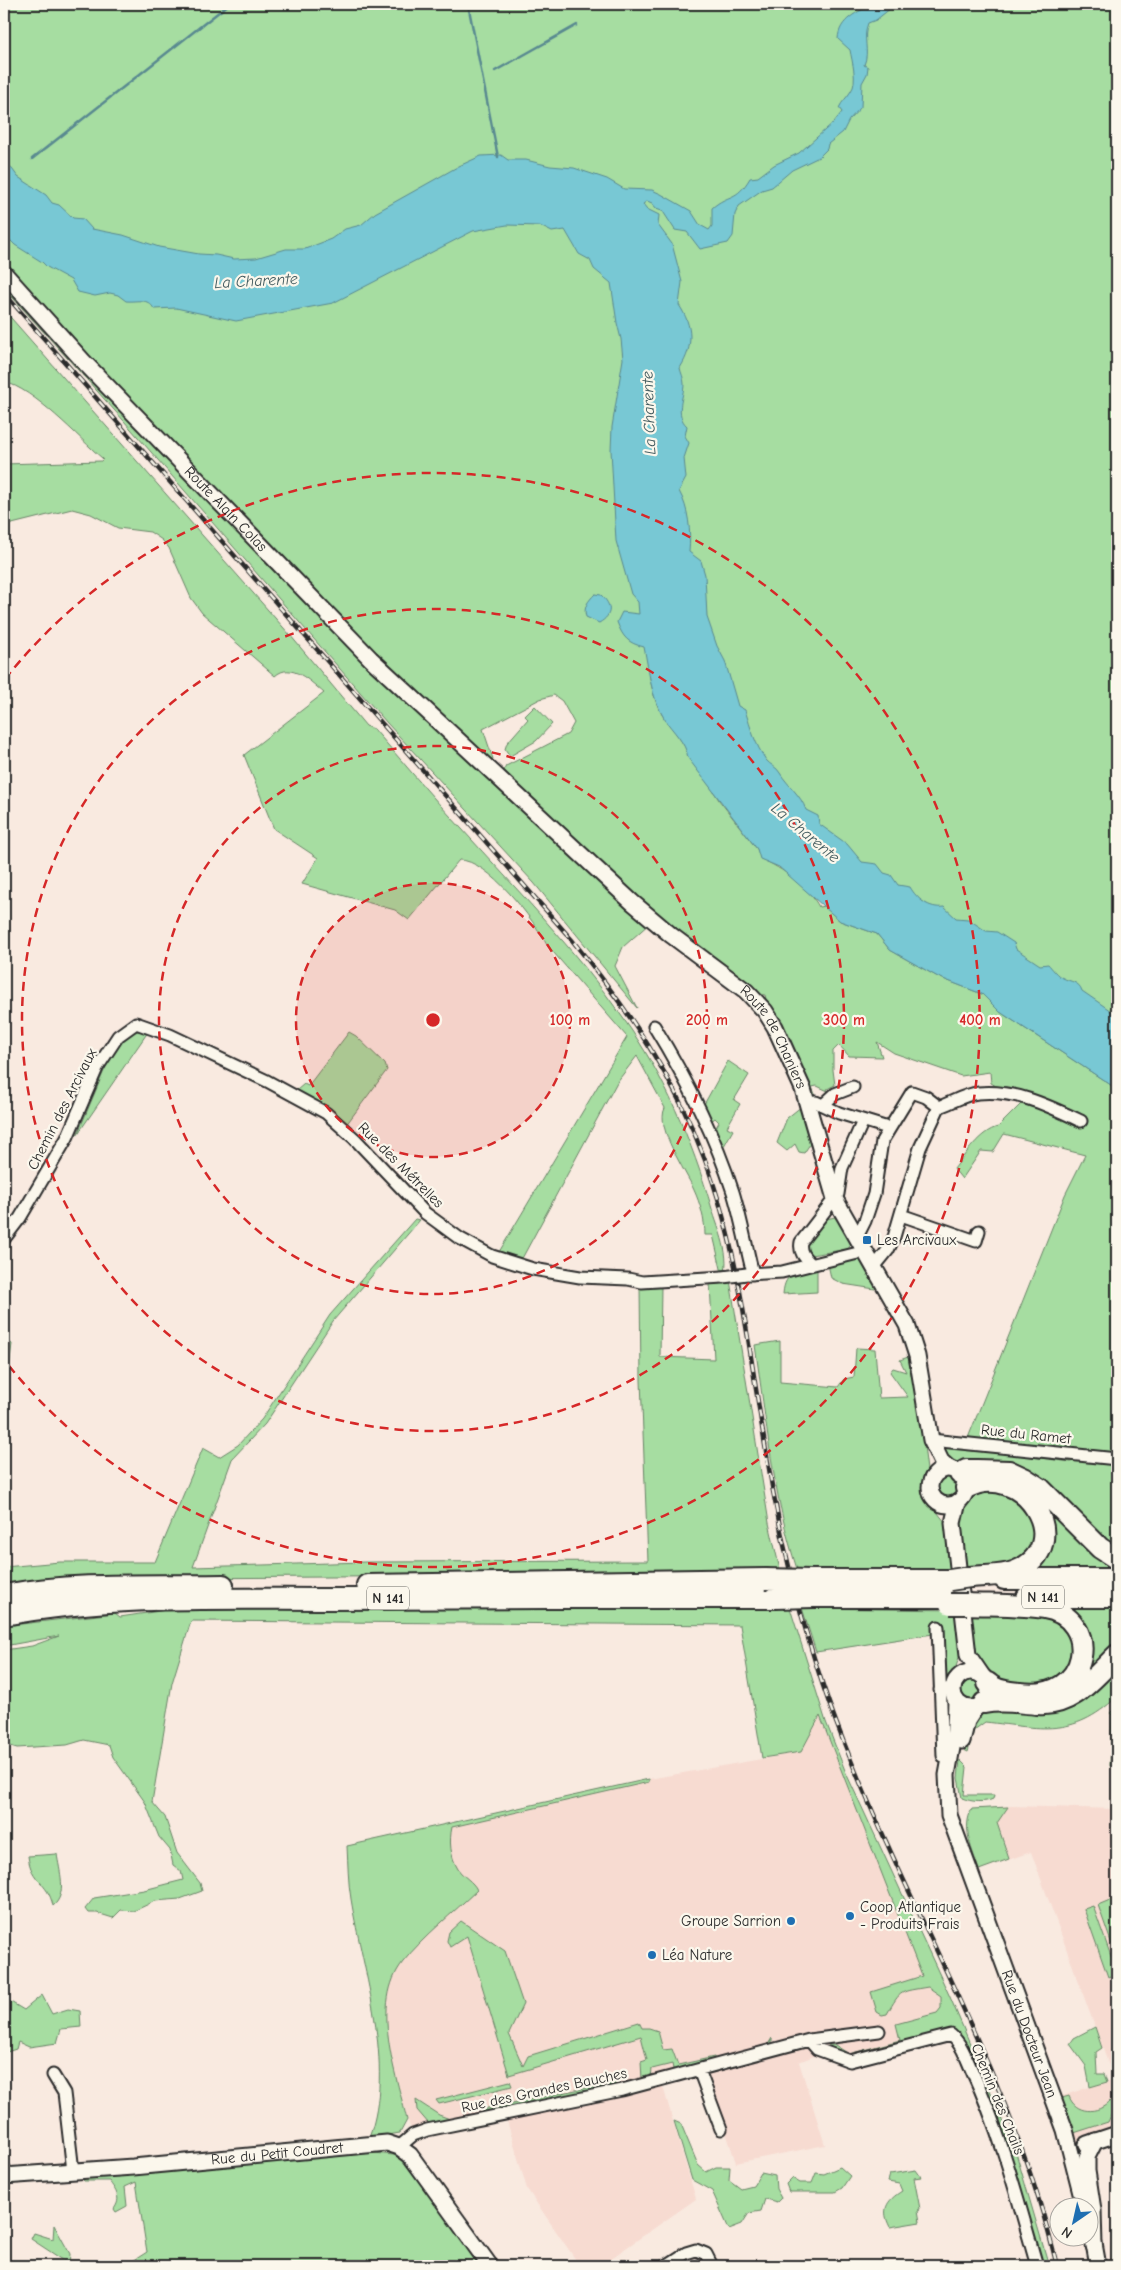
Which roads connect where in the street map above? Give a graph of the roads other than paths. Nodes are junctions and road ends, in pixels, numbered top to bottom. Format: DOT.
graph roads {
  1 [pos="4,274"];
  2 [pos="454,739"];
  3 [pos="136,1023"];
  4 [pos="654,1026"];
  5 [pos="853,1087"];
  6 [pos="815,1104"];
  7 [pos="938,1107"];
  8 [pos="1081,1120"];
  9 [pos="863,1121"];
  10 [pos="888,1128"];
  11 [pos="835,1199"];
  12 [pos="901,1215"];
  13 [pos="979,1232"];
  14 [pos="857,1237"];
  15 [pos="4,1239"];
  16 [pos="866,1252"];
  17 [pos="811,1264"];
  18 [pos="875,1266"];
  19 [pos="750,1274"];
  20 [pos="931,1440"];
  21 [pos="1117,1459"];
  22 [pos="934,1476"];
  23 [pos="959,1483"];
  24 [pos="942,1503"];
  25 [pos="953,1523"];
  26 [pos="1117,1559"];
  27 [pos="1117,1578"];
  28 [pos="813,1588"];
  29 [pos="961,1591"];
  30 [pos="4,1595"];
  31 [pos="1117,1597"];
  32 [pos="4,1615"];
  33 [pos="938,1627"];
  34 [pos="968,1655"];
  35 [pos="1117,1655"];
  36 [pos="984,1678"];
  37 [pos="952,1689"];
  38 [pos="980,1705"];
  39 [pos="943,1756"];
  40 [pos="966,1861"];
  41 [pos="879,2031"];
  42 [pos="809,2040"];
  43 [pos="700,2070"];
  44 [pos="53,2075"];
  45 [pos="721,2129"];
  46 [pos="1117,2134"];
  47 [pos="1096,2141"];
  48 [pos="399,2147"];
  49 [pos="1071,2149"];
  50 [pos="73,2171"];
  51 [pos="4,2176"];
  52 [pos="1083,2198"];
  53 [pos="1092,2198"];
  54 [pos="1094,2248"];
  55 [pos="490,2266"];
  56 [pos="666,2266"];
  57 [pos="712,2266"];
  58 [pos="1036,2266"];
  59 [pos="1098,2266"];
  1 -- 2 [label="street, Route Alain Colas"];
  2 -- 6 [label="street, Route de Chaniers"];
  3 -- 15 [label="street, Chemin des Arcivaux"];
  3 -- 19 [label="street, Rue des Métrelles, bridge"];
  4 -- 19 [label="street"];
  5 -- 6 [label="street"];
  6 -- 9 [label="street"];
  6 -- 11 [label="street, Route de Chaniers"];
  7 -- 8 [label="street"];
  7 -- 10 [label="street"];
  7 -- 12 [label="street"];
  9 -- 10 [label="street"];
  9 -- 11 [label="street"];
  10 -- 14 [label="street"];
  11 -- 14 [label="street, Route de Chaniers"];
  11 -- 17 [label="street"];
  12 -- 13 [label="street"];
  12 -- 18 [label="street"];
  14 -- 16 [label="street, Route de Chaniers"];
  16 -- 17 [label="street, Rue des Métrelles"];
  16 -- 18 [label="street, Route de Chaniers"];
  17 -- 19 [label="street, Rue des Métrelles"];
  18 -- 20 [label="street, Route de Chaniers"];
  20 -- 21 [label="street, Rue du Ramet"];
  20 -- 22 [label="street"];
  20 -- 23 [label="street"];
  22 -- 23 [label="street"];
  22 -- 24 [label="street"];
  23 -- 24 [label="street"];
  23 -- 25 [label="street"];
  23 -- 26 [label="highway"];
  23 -- 29 [label="highway"];
  24 -- 25 [label="street"];
  25 -- 34 [label="street"];
  27 -- 29 [label="highway, N 141"];
  28 -- 29 [label="highway, N 141"];
  28 -- 29 [label="highway, N 141"];
  28 -- 30 [label="highway, N 141, bridge"];
  28 -- 32 [label="highway, N 141, bridge"];
  29 -- 31 [label="highway, N 141"];
  29 -- 36 [label="highway"];
  33 -- 37 [label="street, Rue du Docteur Jean"];
  34 -- 36 [label="street"];
  34 -- 37 [label="street"];
  35 -- 38 [label="highway"];
  36 -- 37 [label="street"];
  36 -- 38 [label="street"];
  37 -- 38 [label="street"];
  37 -- 39 [label="street, Rue du Docteur Jean"];
  37 -- 40 [label="street, Rue du Docteur Jean"];
  38 -- 40 [label="street, Rue du Docteur Jean"];
  40 -- 49 [label="street, Rue du Docteur Jean"];
  41 -- 42 [label="street, Rue des Grandes Bauches"];
  42 -- 43 [label="street, Rue des Grandes Bauches"];
  42 -- 58 [label="street, Chemin des Chails"];
  43 -- 45 [label="street"];
  43 -- 48 [label="street, Rue des Grandes Bauches"];
  44 -- 50 [label="street"];
  46 -- 47 [label="street"];
  47 -- 49 [label="street"];
  47 -- 53 [label="street"];
  48 -- 50 [label="street, Rue du Petit Coudret"];
  48 -- 55 [label="street"];
  49 -- 52 [label="street, Rue du Docteur Jean"];
  50 -- 51 [label="street, Rue du Petit Coudret"];
  54 -- 59 [label="street"];
  56 -- 57 [label="street"];
}
